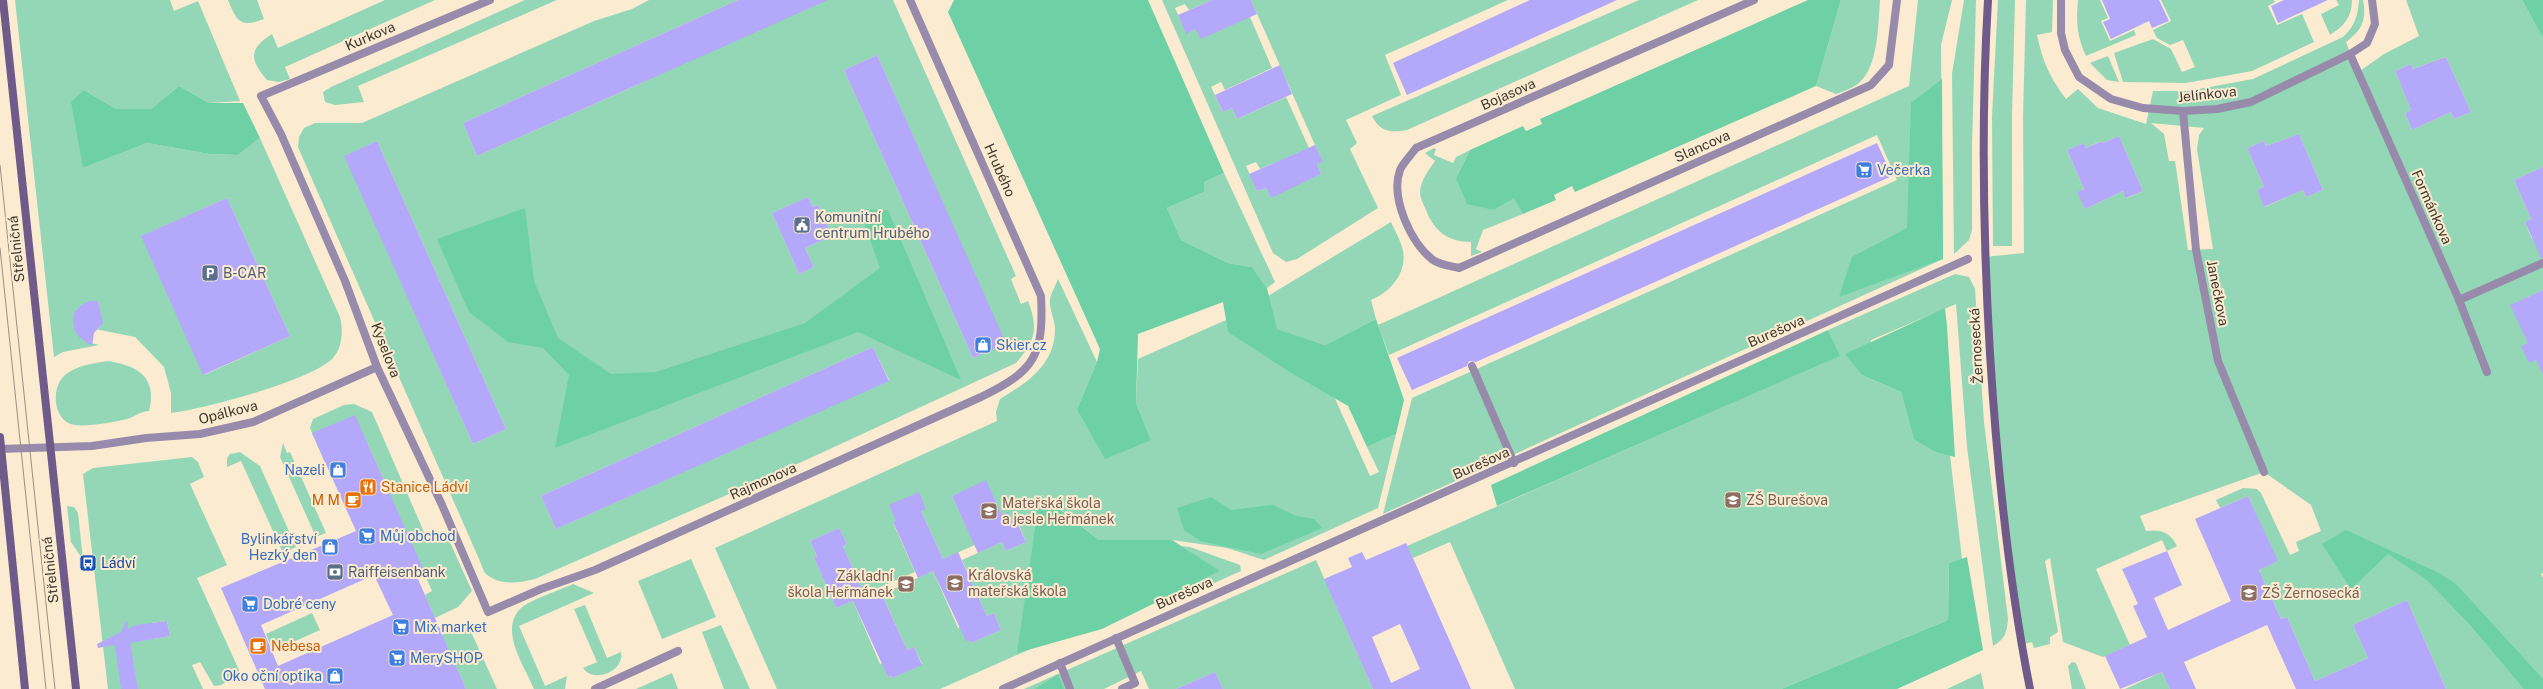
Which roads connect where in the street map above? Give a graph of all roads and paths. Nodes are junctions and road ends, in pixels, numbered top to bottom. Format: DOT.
graph roads {
  1 [pos="3,0"];
  2 [pos="490,0"];
  3 [pos="910,0"];
  4 [pos="1754,0"];
  5 [pos="1896,0"];
  6 [pos="1988,0"];
  7 [pos="2061,0"];
  8 [pos="2372,0"];
  9 [pos="2350,54"];
  10 [pos="261,96"];
  11 [pos="2183,111"];
  12 [pos="1968,259"];
  13 [pos="2543,263"];
  14 [pos="1459,268"];
  15 [pos="2459,300"];
  16 [pos="1036,355"];
  17 [pos="1472,366"];
  18 [pos="377,368"];
  19 [pos="2487,372"];
  20 [pos="0,437"];
  21 [pos="50,448"];
  22 [pos="1,449"];
  23 [pos="1514,463"];
  24 [pos="2264,472"];
  25 [pos="488,612"];
  26 [pos="1116,638"];
  27 [pos="678,651"];
  28 [pos="1060,663"];
  29 [pos="1016,686"];
  30 [pos="25,689"];
  31 [pos="76,689"];
  32 [pos="596,689"];
  33 [pos="1003,689"];
  34 [pos="1070,689"];
  35 [pos="1122,689"];
  36 [pos="2030,689"];
  1 -- 21 [label="main road, Střelničná"];
  2 -- 10 [label="street, Kurkova"];
  3 -- 16 [label="street, Hrubého"];
  4 -- 14 [label="street, Bojasova"];
  5 -- 14 [label="street, Slancova"];
  6 -- 36 [label="main road, Žernosecká"];
  7 -- 11 [label="street, Jelínkova"];
  8 -- 9 [label="street, Jelínkova"];
  9 -- 11 [label="street, Jelínkova"];
  9 -- 15 [label="street, Formánkova"];
  10 -- 18 [label="street, Kyselova"];
  11 -- 24 [label="street, Janečkova"];
  12 -- 23 [label="street, Burešova"];
  13 -- 15 [label="street"];
  15 -- 19 [label="street, Formánkova"];
  16 -- 25 [label="street, Rajmonova"];
  17 -- 23 [label="street"];
  18 -- 21 [label="street, Opálkova"];
  18 -- 25 [label="street, Kyselova"];
  20 -- 22 [label="main road"];
  21 -- 22 [label="street"];
  21 -- 31 [label="main road, Střelničná"];
  22 -- 30 [label="main road"];
  23 -- 26 [label="street, Burešova"];
  26 -- 28 [label="street, Burešova"];
  26 -- 35 [label="street"];
  27 -- 32 [label="street"];
  28 -- 29 [label="street, Burešova"];
  28 -- 34 [label="street"];
  29 -- 33 [label="street, Burešova"];
}
